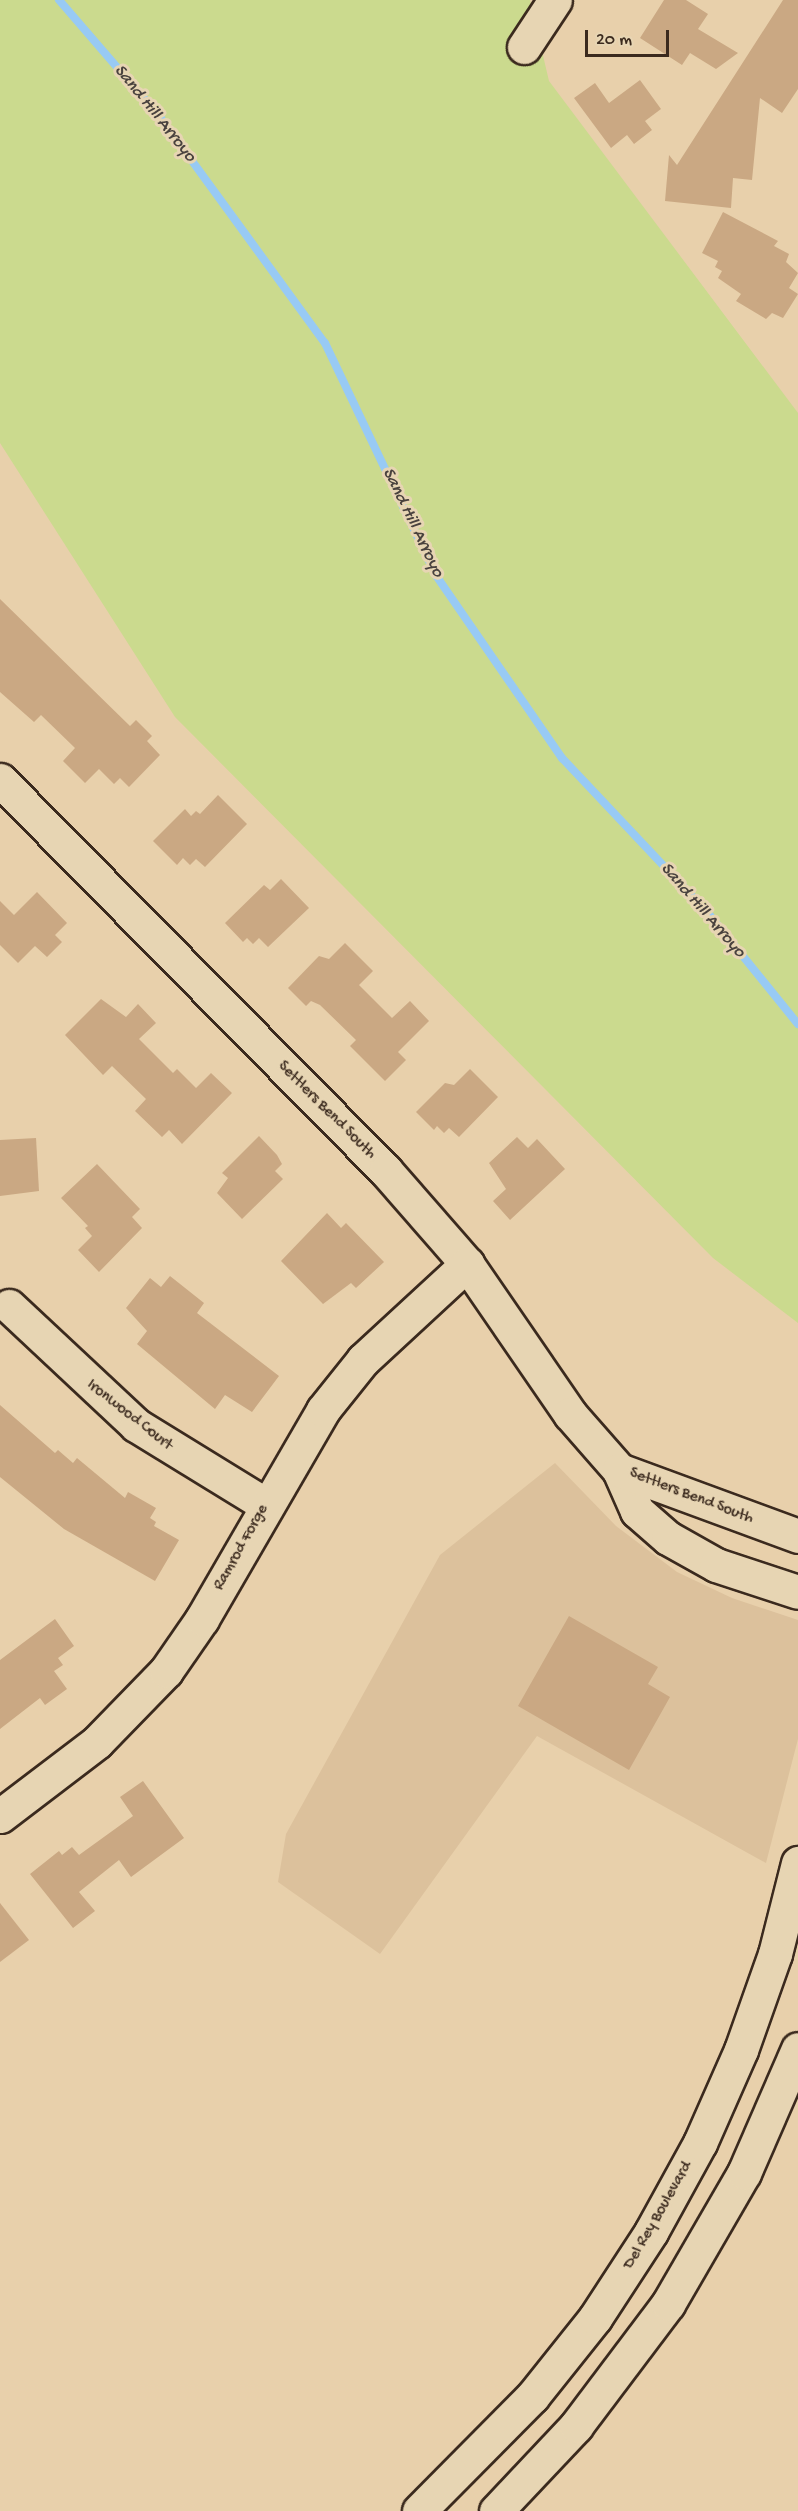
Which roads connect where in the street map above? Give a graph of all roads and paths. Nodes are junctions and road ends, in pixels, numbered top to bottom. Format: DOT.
graph roads {
  1 [pos="555,0"];
  2 [pos="524,47"];
  3 [pos="5,794"];
  4 [pos="467,1264"];
  5 [pos="9,1306"];
  6 [pos="619,1470"];
  7 [pos="266,1505"];
  8 [pos="798,1536"];
  9 [pos="798,1592"];
  10 [pos="0,1816"];
  11 [pos="798,1863"];
  12 [pos="798,2049"];
  13 [pos="419,2511"];
  14 [pos="496,2511"];
  1 -- 2 [label="street"];
  3 -- 4 [label="street, Settlers Bend South"];
  4 -- 6 [label="street, Settlers Bend South"];
  4 -- 7 [label="street, Ramrod Forge"];
  5 -- 7 [label="street, Ironwood Court"];
  6 -- 8 [label="street, Settlers Bend South"];
  6 -- 9 [label="street, Settlers Bend South"];
  7 -- 10 [label="street, Ramrod Forge"];
  11 -- 13 [label="street, Del Rey Boulevard"];
  12 -- 14 [label="street"];
}
